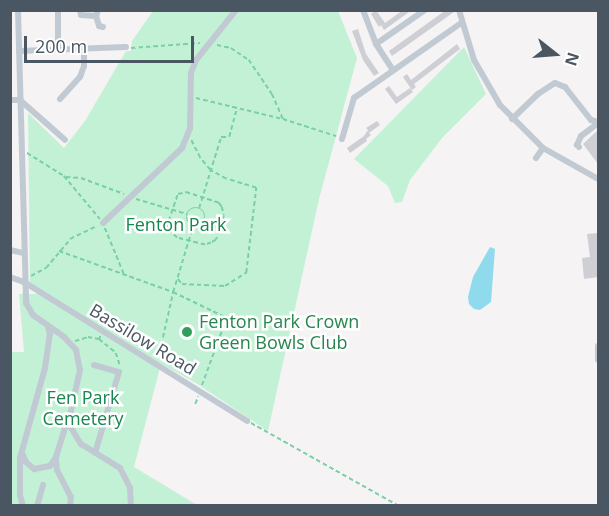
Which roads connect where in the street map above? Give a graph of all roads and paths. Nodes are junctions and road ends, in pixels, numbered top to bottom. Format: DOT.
graph roads {
  1 [pos="18,10"];
  2 [pos="58,10"];
  3 [pos="80,10"];
  4 [pos="236,10"];
  5 [pos="363,10"];
  6 [pos="425,10"];
  7 [pos="459,10"];
  8 [pos="97,13"];
  9 [pos="459,24"];
  10 [pos="103,27"];
  11 [pos="210,42"];
  12 [pos="376,44"];
  13 [pos="126,47"];
  14 [pos="116,48"];
  15 [pos="58,49"];
  16 [pos="84,49"];
  17 [pos="19,51"];
  18 [pos="117,56"];
  19 [pos="393,70"];
  20 [pos="191,97"];
  21 [pos="60,99"];
  22 [pos="10,100"];
  23 [pos="20,100"];
  24 [pos="237,108"];
  25 [pos="283,118"];
  26 [pos="512,119"];
  27 [pos="598,122"];
  28 [pos="190,128"];
  29 [pos="342,139"];
  30 [pos="65,141"];
  31 [pos="579,147"];
  32 [pos="543,148"];
  33 [pos="21,149"];
  34 [pos="536,158"];
  35 [pos="210,170"];
  36 [pos="64,177"];
  37 [pos="598,179"];
  38 [pos="130,197"];
  39 [pos="202,197"];
  40 [pos="199,208"];
  41 [pos="171,210"];
  42 [pos="187,214"];
  43 [pos="205,220"];
  44 [pos="103,223"];
  45 [pos="221,225"];
  46 [pos="193,226"];
  47 [pos="189,241"];
  48 [pos="10,250"];
  49 [pos="59,251"];
  50 [pos="24,253"];
  51 [pos="124,274"];
  52 [pos="10,277"];
  53 [pos="178,279"];
  54 [pos="24,280"];
  55 [pos="172,292"];
  56 [pos="48,327"];
  57 [pos="102,332"];
  58 [pos="99,339"];
  59 [pos="71,343"];
  60 [pos="161,345"];
  61 [pos="598,346"];
  62 [pos="598,360"];
  63 [pos="94,365"];
  64 [pos="119,372"];
  65 [pos="200,391"];
  66 [pos="195,404"];
  67 [pos="70,414"];
  68 [pos="247,421"];
  69 [pos="22,447"];
  70 [pos="95,453"];
  71 [pos="56,457"];
  72 [pos="43,485"];
  73 [pos="133,503"];
  74 [pos="23,506"];
  75 [pos="37,506"];
  76 [pos="70,506"];
  77 [pos="399,506"];
  1 -- 17 [label="street"];
  2 -- 15 [label="street"];
  3 -- 8 [label="street"];
  4 -- 11 [label="street"];
  5 -- 12 [label="street"];
  6 -- 12 [label="street"];
  7 -- 9 [label="street"];
  8 -- 10 [label="street"];
  9 -- 19 [label="street"];
  9 -- 26 [label="street"];
  11 -- 13 [label="path"];
  11 -- 20 [label="street"];
  11 -- 25 [label="path"];
  12 -- 19 [label="street"];
  13 -- 14 [label="street"];
  14 -- 16 [label="street"];
  14 -- 18 [label="street"];
  15 -- 16 [label="street"];
  15 -- 17 [label="street"];
  16 -- 21 [label="street"];
  17 -- 23 [label="street"];
  19 -- 29 [label="street"];
  20 -- 24 [label="path"];
  20 -- 28 [label="street"];
  22 -- 23 [label="street"];
  23 -- 30 [label="street"];
  23 -- 33 [label="street"];
  24 -- 25 [label="path"];
  24 -- 35 [label="path"];
  25 -- 29 [label="path"];
  26 -- 27 [label="street"];
  26 -- 32 [label="street"];
  27 -- 31 [label="street"];
  28 -- 35 [label="path"];
  28 -- 38 [label="street"];
  32 -- 34 [label="street"];
  32 -- 37 [label="street"];
  33 -- 36 [label="path"];
  33 -- 50 [label="street"];
  35 -- 39 [label="path"];
  35 -- 53 [label="path"];
  36 -- 38 [label="path"];
  36 -- 44 [label="path"];
  38 -- 41 [label="path"];
  38 -- 44 [label="street"];
  39 -- 40 [label="path"];
  39 -- 41 [label="path"];
  39 -- 45 [label="path"];
  40 -- 42 [label="path"];
  40 -- 43 [label="path"];
  41 -- 42 [label="path"];
  41 -- 47 [label="path"];
  42 -- 46 [label="path"];
  43 -- 45 [label="path"];
  43 -- 46 [label="path"];
  44 -- 49 [label="path"];
  44 -- 51 [label="path"];
  45 -- 47 [label="path"];
  46 -- 47 [label="path"];
  47 -- 53 [label="path"];
  48 -- 50 [label="street"];
  49 -- 51 [label="path"];
  49 -- 54 [label="path"];
  50 -- 54 [label="street"];
  51 -- 55 [label="path"];
  52 -- 54 [label="street, Bassilow Road"];
  53 -- 55 [label="path"];
  54 -- 56 [label="street"];
  54 -- 57 [label="street, Bassilow Road"];
  55 -- 60 [label="path"];
  55 -- 65 [label="path"];
  56 -- 59 [label="street"];
  56 -- 69 [label="street"];
  57 -- 58 [label="path"];
  57 -- 65 [label="street, Bassilow Road"];
  58 -- 59 [label="path"];
  58 -- 64 [label="path"];
  59 -- 67 [label="street"];
  61 -- 62 [label="street"];
  63 -- 64 [label="street"];
  64 -- 70 [label="street"];
  65 -- 66 [label="path"];
  65 -- 68 [label="street, Bassilow Road"];
  67 -- 70 [label="street"];
  67 -- 71 [label="street"];
  68 -- 77 [label="path"];
  69 -- 71 [label="street"];
  69 -- 74 [label="street"];
  70 -- 73 [label="street"];
  71 -- 76 [label="street"];
  72 -- 75 [label="street"];
}
